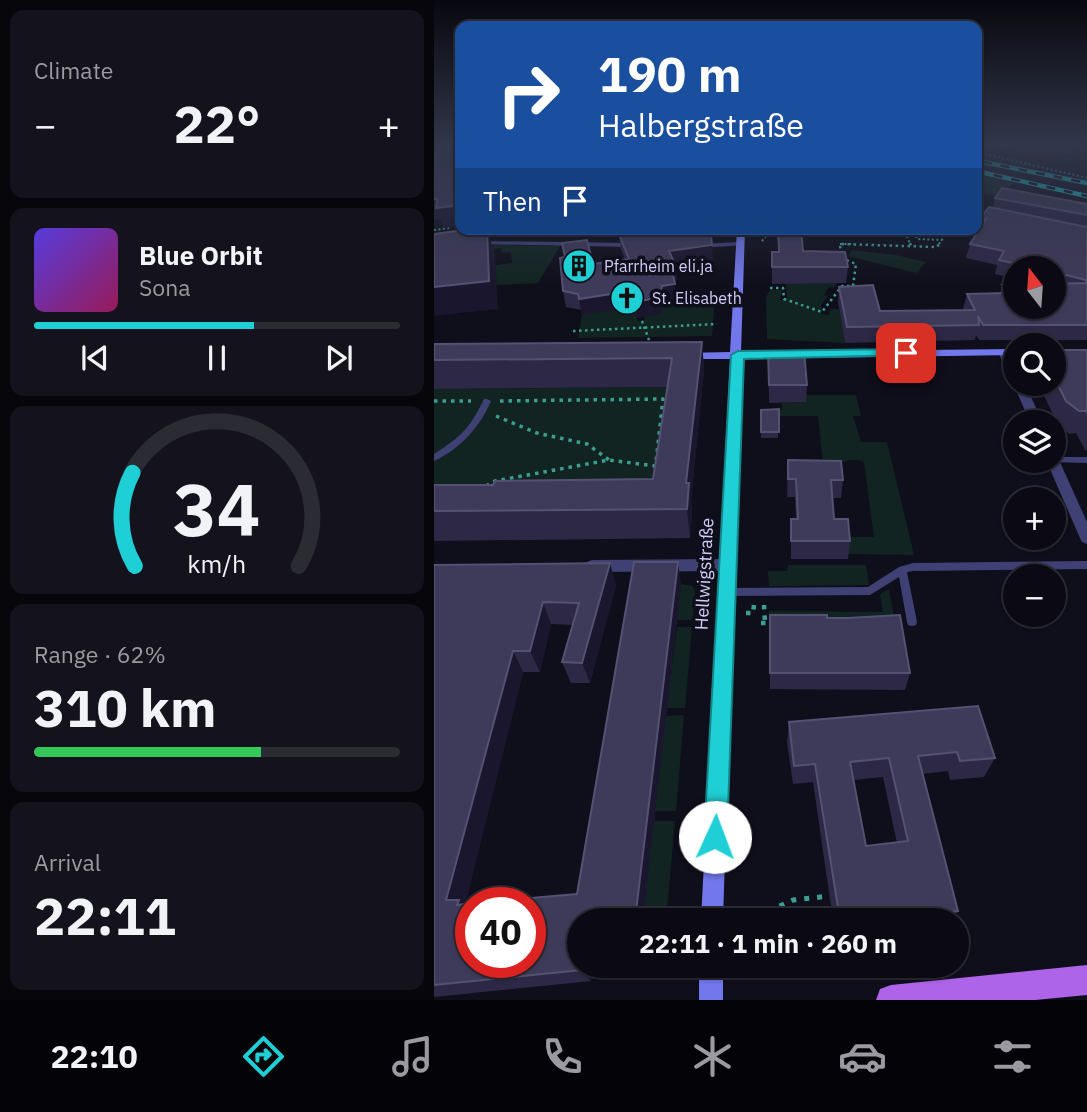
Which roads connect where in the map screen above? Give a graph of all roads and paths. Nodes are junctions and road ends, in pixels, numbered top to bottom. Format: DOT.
graph roads {
  1 [pos="982,214"];
  2 [pos="1009,220"];
  3 [pos="449,228"];
  4 [pos="434,230"];
  5 [pos="741,235"];
  6 [pos="767,235"];
  7 [pos="945,235"];
  8 [pos="907,236"];
  9 [pos="916,236"];
  10 [pos="942,240"];
  11 [pos="762,241"];
  12 [pos="472,242"];
  13 [pos="741,244"];
  14 [pos="645,245"];
  15 [pos="687,246"];
  16 [pos="911,246"];
  17 [pos="841,258"];
  18 [pos="838,268"];
  19 [pos="855,268"];
  20 [pos="844,271"];
  21 [pos="770,288"];
  22 [pos="642,321"];
  23 [pos="717,324"];
  24 [pos="644,326"];
  25 [pos="573,331"];
  26 [pos="649,340"];
  27 [pos="1003,352"];
  28 [pos="738,355"];
  29 [pos="666,356"];
  30 [pos="434,401"];
  31 [pos="487,401"];
  32 [pos="482,415"];
  33 [pos="434,458"];
  34 [pos="609,460"];
  35 [pos="1066,460"];
  36 [pos="1087,460"];
  37 [pos="655,466"];
  38 [pos="1059,473"];
  39 [pos="654,477"];
  40 [pos="485,487"];
  41 [pos="1087,538"];
  42 [pos="727,565"];
  43 [pos="1087,565"];
  44 [pos="583,566"];
  45 [pos="902,570"];
  46 [pos="726,592"];
  47 [pos="746,613"];
  48 [pos="912,622"];
  49 [pos="779,623"];
  50 [pos="830,896"];
  51 [pos="713,908"];
  52 [pos="776,908"];
  53 [pos="711,978"];
  54 [pos="1087,979"];
  55 [pos="711,1000"];
  56 [pos="891,1000"];
  1 -- 2 [label="street"];
  3 -- 4 [label="path"];
  5 -- 13 [label="street, Hellwigstraße"];
  6 -- 11 [label="path"];
  7 -- 10 [label="path"];
  8 -- 16 [label="path"];
  9 -- 10 [label="path"];
  10 -- 16 [label="path"];
  12 -- 14 [label="lane"];
  13 -- 15 [label="lane"];
  13 -- 28 [label="street, Hellwigstraße"];
  16 -- 17 [label="path"];
  17 -- 18 [label="path"];
  17 -- 19 [label="path"];
  19 -- 20 [label="path"];
  19 -- 21 [label="path"];
  22 -- 24 [label="path"];
  23 -- 24 [label="path"];
  24 -- 25 [label="path"];
  24 -- 26 [label="path"];
  27 -- 28 [label="street"];
  28 -- 29 [label="street"];
  28 -- 42 [label="street, Hellwigstraße"];
  30 -- 31 [label="path"];
  31 -- 32 [label="lane"];
  31 -- 37 [label="path"];
  32 -- 33 [label="lane"];
  32 -- 34 [label="path"];
  34 -- 37 [label="path"];
  34 -- 40 [label="path"];
  35 -- 36 [label="lane"];
  37 -- 39 [label="path"];
  38 -- 41 [label="street"];
  42 -- 44 [label="street"];
  42 -- 46 [label="street, Hellwigstraße"];
  43 -- 45 [label="lane"];
  45 -- 46 [label="lane"];
  45 -- 48 [label="lane"];
  46 -- 51 [label="street, Hellwigstraße"];
  47 -- 49 [label="path"];
  50 -- 52 [label="path"];
  53 -- 55 [label="street"];
  54 -- 56 [label="main road"];
}
